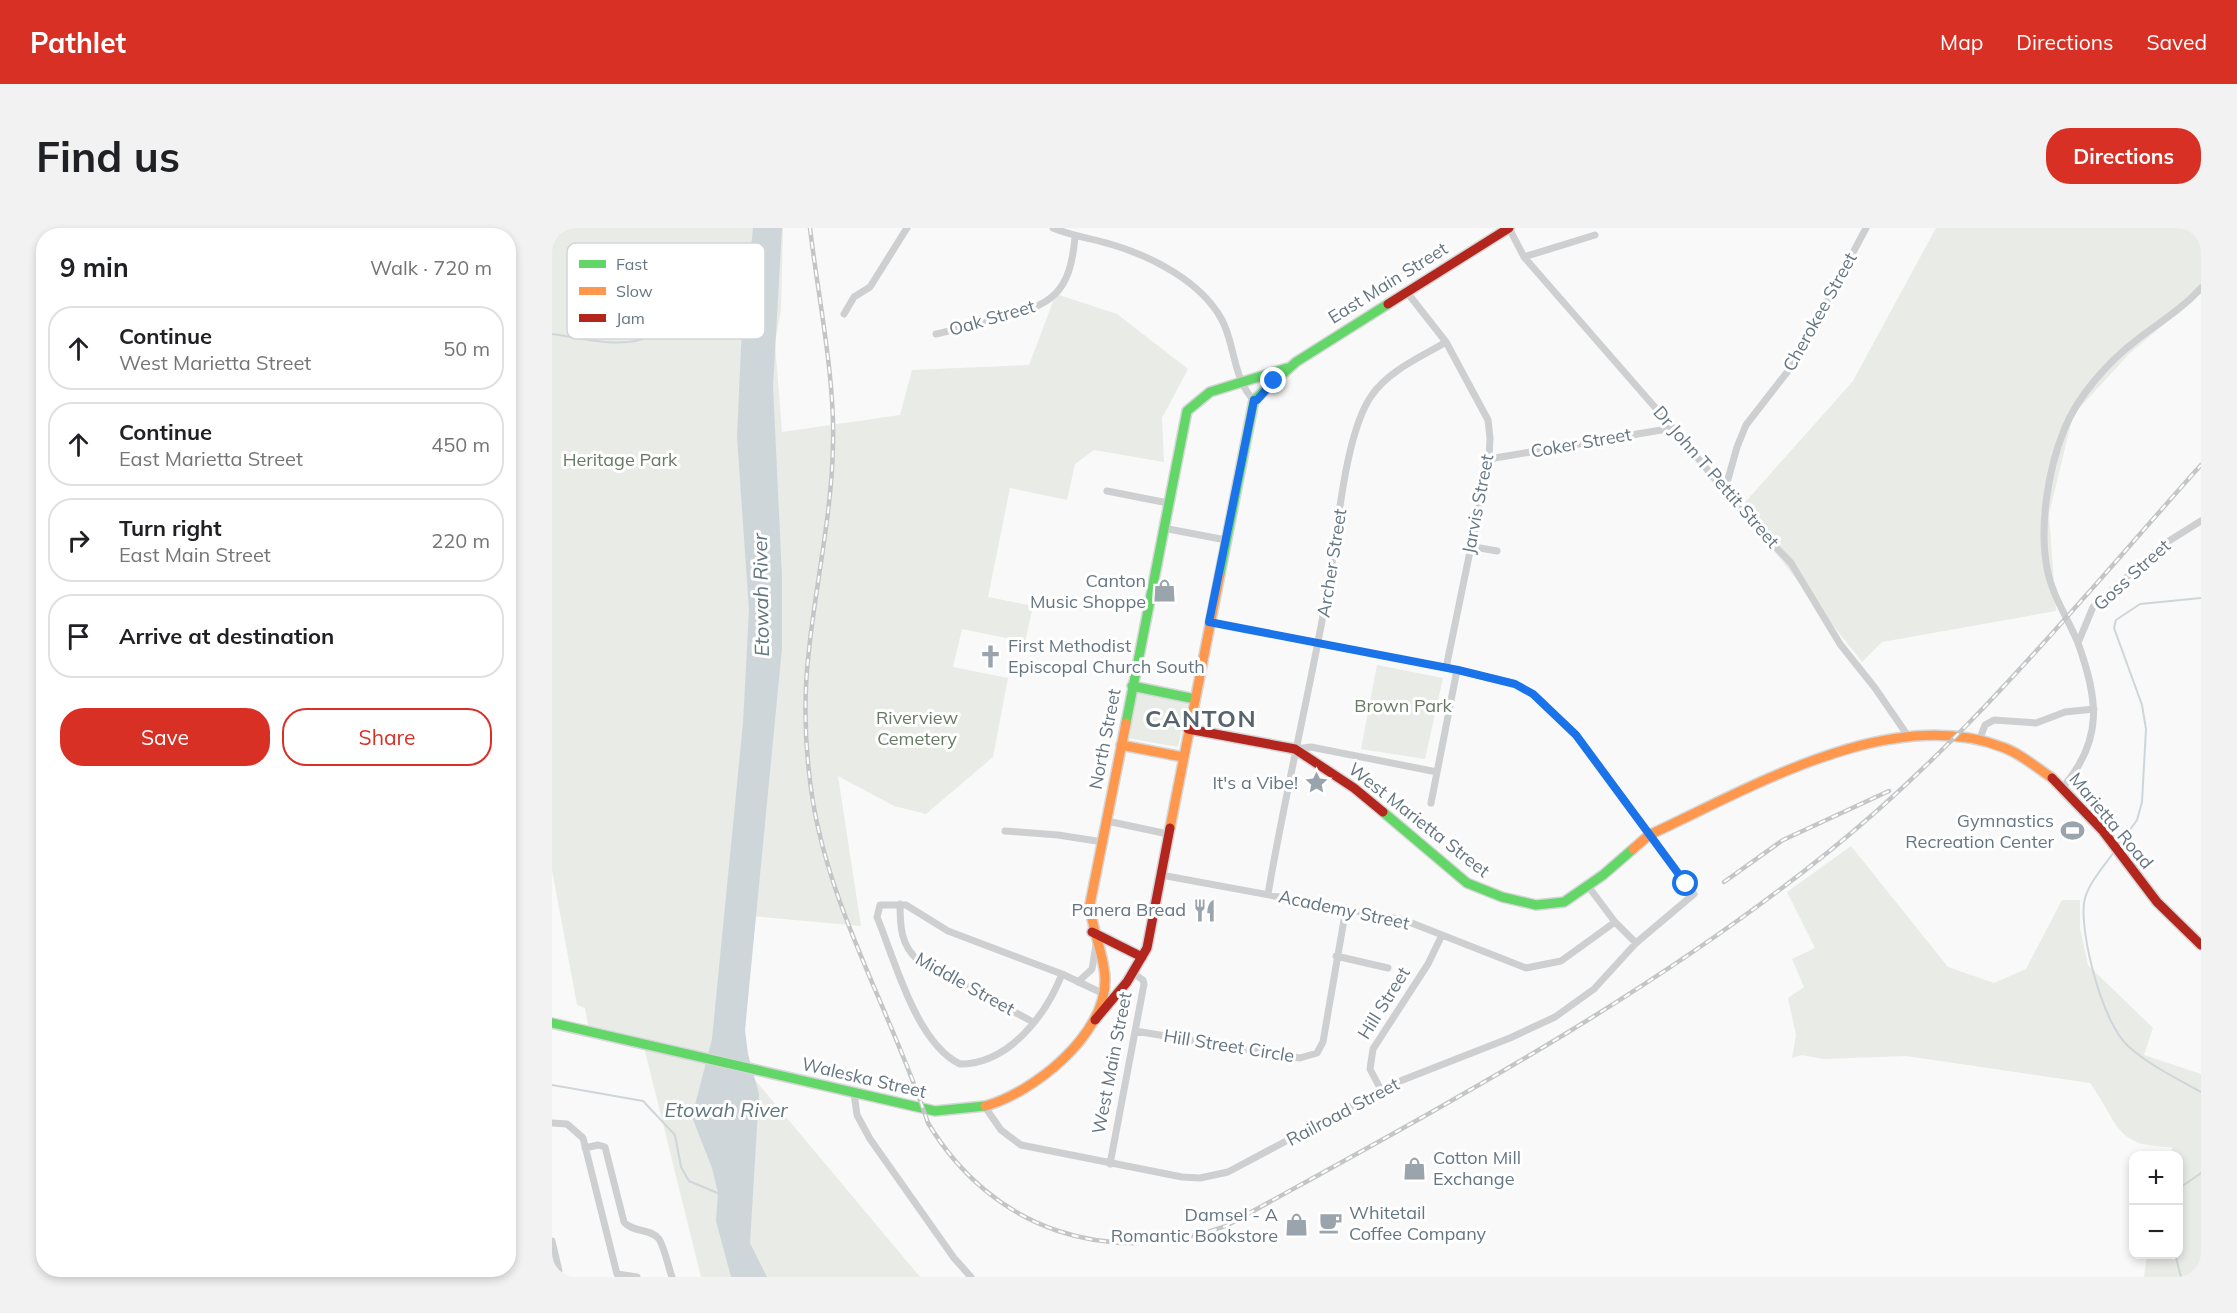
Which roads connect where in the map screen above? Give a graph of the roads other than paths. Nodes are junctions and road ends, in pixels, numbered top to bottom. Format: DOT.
graph roads {
  1 [pos="908,228"];
  2 [pos="1053,228"];
  3 [pos="1509,228"];
  4 [pos="1866,228"];
  5 [pos="1595,235"];
  6 [pos="1075,237"];
  7 [pos="1524,257"];
  8 [pos="2201,288"];
  9 [pos="1406,291"];
  10 [pos="844,314"];
  11 [pos="936,334"];
  12 [pos="1446,342"];
  13 [pos="1287,368"];
  14 [pos="1242,380"];
  15 [pos="1254,400"];
  16 [pos="1673,428"];
  17 [pos="1489,459"];
  18 [pos="1725,490"];
  19 [pos="1107,491"];
  20 [pos="1168,503"];
  21 [pos="2201,520"];
  22 [pos="1163,528"];
  23 [pos="1226,540"];
  24 [pos="1469,546"];
  25 [pos="1497,551"];
  26 [pos="1209,622"];
  27 [pos="2078,643"];
  28 [pos="1318,644"];
  29 [pos="1446,668"];
  30 [pos="1458,670"];
  31 [pos="1132,686"];
  32 [pos="1195,699"];
  33 [pos="2094,709"];
  34 [pos="1188,729"];
  35 [pos="1908,736"];
  36 [pos="1979,741"];
  37 [pos="1121,745"];
  38 [pos="1295,749"];
  39 [pos="1183,757"];
  40 [pos="1437,772"];
  41 [pos="2063,787"];
  42 [pos="1431,803"];
  43 [pos="1107,821"];
  44 [pos="1005,831"];
  45 [pos="1168,834"];
  46 [pos="1649,835"];
  47 [pos="1103,842"];
  48 [pos="1161,874"];
  49 [pos="1588,886"];
  50 [pos="1268,894"];
  51 [pos="900,904"];
  52 [pos="1346,908"];
  53 [pos="1615,922"];
  54 [pos="1442,935"];
  55 [pos="1094,936"];
  56 [pos="1636,943"];
  57 [pos="2201,945"];
  58 [pos="1336,956"];
  59 [pos="1142,957"];
  60 [pos="1388,968"];
  61 [pos="1133,973"];
  62 [pos="1062,974"];
  63 [pos="1105,976"];
  64 [pos="1078,982"];
  65 [pos="1104,994"];
  66 [pos="1033,1022"];
  67 [pos="552,1023"];
  68 [pos="1092,1023"];
  69 [pos="1135,1031"];
  70 [pos="1381,1090"];
  71 [pos="854,1094"];
  72 [pos="985,1107"];
  73 [pos="552,1123"];
  74 [pos="585,1148"];
  75 [pos="1110,1164"];
  76 [pos="552,1241"];
  77 [pos="557,1277"];
  78 [pos="638,1277"];
  79 [pos="672,1277"];
  80 [pos="971,1277"];
  1 -- 10 [label="street"];
  2 -- 6 [label="street"];
  3 -- 7 [label="street, Dr John T Pettit Street"];
  3 -- 9 [label="main road, East Main Street"];
  4 -- 18 [label="street, Cherokee Street"];
  5 -- 7 [label="street"];
  6 -- 11 [label="street, Oak Street"];
  6 -- 14 [label="street"];
  7 -- 16 [label="street, Dr John T Pettit Street"];
  8 -- 27 [label="street"];
  9 -- 12 [label="street, Jarvis Street"];
  9 -- 13 [label="main road, East Main Street"];
  12 -- 17 [label="street, Jarvis Street"];
  12 -- 28 [label="street, Archer Street"];
  13 -- 14 [label="main road, East Main Street"];
  13 -- 15 [label="main road, East Main Street"];
  14 -- 15 [label="street"];
  14 -- 20 [label="main road, North Street"];
  15 -- 23 [label="main road"];
  16 -- 17 [label="street, Coker Street"];
  16 -- 18 [label="street, Dr John T Pettit Street"];
  17 -- 24 [label="street, Jarvis Street"];
  18 -- 35 [label="street, Dr John T Pettit Street"];
  19 -- 20 [label="street"];
  20 -- 22 [label="main road, North Street"];
  21 -- 27 [label="street, Goss Street"];
  22 -- 23 [label="street"];
  22 -- 31 [label="main road, North Street"];
  23 -- 26 [label="main road"];
  24 -- 25 [label="street"];
  24 -- 29 [label="street, Jarvis Street"];
  26 -- 28 [label="street"];
  26 -- 32 [label="main road"];
  27 -- 33 [label="street"];
  28 -- 29 [label="street"];
  28 -- 38 [label="street, Archer Street"];
  29 -- 30 [label="street"];
  30 -- 40 [label="street"];
  30 -- 46 [label="street"];
  31 -- 32 [label="main road"];
  31 -- 37 [label="main road, North Street"];
  32 -- 34 [label="main road"];
  33 -- 36 [label="street"];
  33 -- 41 [label="street"];
  34 -- 38 [label="main road"];
  34 -- 39 [label="main road"];
  35 -- 36 [label="main road, Marietta Road"];
  35 -- 46 [label="main road, West Marietta Street"];
  36 -- 41 [label="main road, Marietta Road"];
  37 -- 39 [label="main road"];
  37 -- 43 [label="main road, North Street"];
  38 -- 40 [label="street"];
  38 -- 49 [label="main road, West Marietta Street"];
  38 -- 50 [label="street, Archer Street"];
  39 -- 45 [label="main road"];
  40 -- 42 [label="street"];
  41 -- 57 [label="main road, Marietta Road"];
  43 -- 45 [label="street"];
  43 -- 47 [label="main road, North Street"];
  44 -- 47 [label="street"];
  45 -- 48 [label="main road"];
  46 -- 49 [label="main road, West Marietta Street"];
  46 -- 56 [label="street, Railroad Street"];
  47 -- 55 [label="main road, North Street"];
  48 -- 50 [label="street, Academy Street"];
  48 -- 59 [label="main road, West Main Street"];
  49 -- 53 [label="street"];
  50 -- 52 [label="street, Academy Street"];
  51 -- 62 [label="street"];
  51 -- 66 [label="street, Middle Street"];
  51 -- 66 [label="street"];
  52 -- 54 [label="street, Academy Street"];
  52 -- 58 [label="street, Hill Street Circle"];
  53 -- 54 [label="street, Academy Street"];
  53 -- 56 [label="street"];
  54 -- 70 [label="street, Hill Street"];
  55 -- 59 [label="main road"];
  55 -- 63 [label="main road, North Street"];
  55 -- 64 [label="street"];
  56 -- 70 [label="street, Railroad Street"];
  58 -- 60 [label="street"];
  58 -- 69 [label="street, Hill Street Circle"];
  59 -- 61 [label="main road, West Main Street"];
  61 -- 68 [label="main road, West Main Street"];
  61 -- 69 [label="street, West Main Street"];
  62 -- 64 [label="street"];
  62 -- 66 [label="street"];
  63 -- 65 [label="main road, Waleska Street"];
  64 -- 65 [label="street"];
  65 -- 68 [label="main road, Waleska Street"];
  67 -- 71 [label="main road, Waleska Street"];
  68 -- 72 [label="main road, Waleska Street"];
  69 -- 75 [label="street, West Main Street"];
  70 -- 75 [label="street, Railroad Street"];
  71 -- 72 [label="main road, Waleska Street"];
  71 -- 80 [label="street"];
  72 -- 75 [label="street, Railroad Street"];
  73 -- 74 [label="street"];
  74 -- 78 [label="street"];
  74 -- 79 [label="street"];
  76 -- 77 [label="street"];
}
